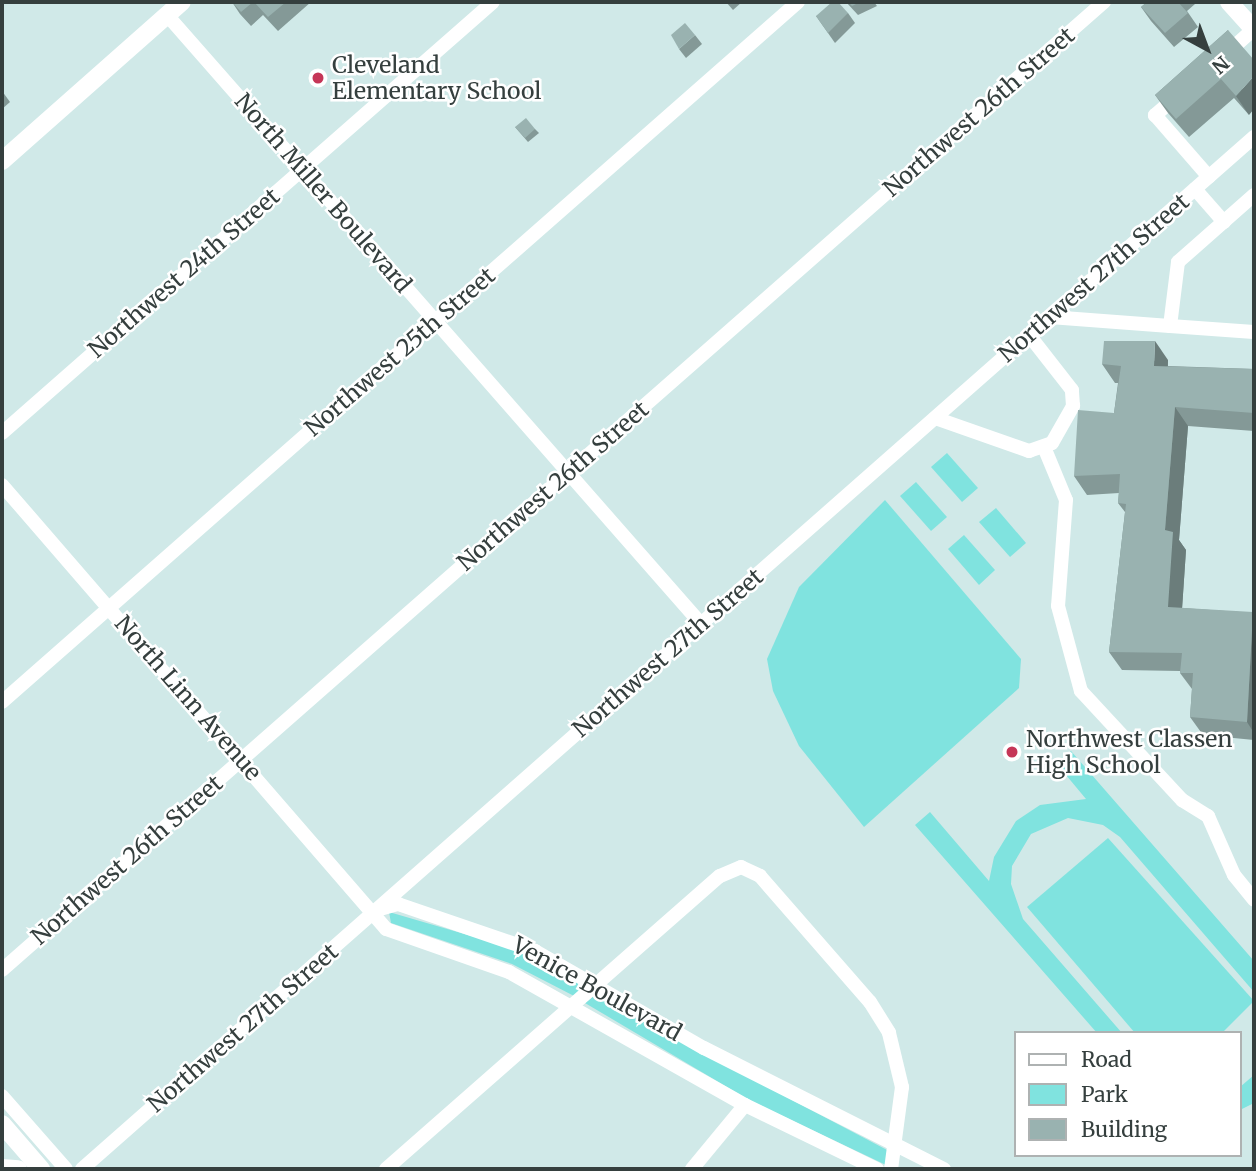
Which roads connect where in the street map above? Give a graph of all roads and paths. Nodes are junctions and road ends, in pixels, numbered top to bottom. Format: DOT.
graph roads {
  1 [pos="182,2"];
  2 [pos="493,2"];
  3 [pos="798,2"];
  4 [pos="1104,2"];
  5 [pos="1229,2"];
  6 [pos="167,15"];
  7 [pos="1254,29"];
  8 [pos="1208,69"];
  9 [pos="1187,88"];
  10 [pos="1254,137"];
  11 [pos="2,161"];
  12 [pos="303,168"];
  13 [pos="1209,177"];
  14 [pos="1195,189"];
  15 [pos="1254,195"];
  16 [pos="1224,222"];
  17 [pos="1050,317"];
  18 [pos="435,321"];
  19 [pos="1170,326"];
  20 [pos="1254,332"];
  21 [pos="1029,335"];
  22 [pos="935,418"];
  23 [pos="2,433"];
  24 [pos="1044,447"];
  25 [pos="568,473"];
  26 [pos="2,485"];
  27 [pos="109,607"];
  28 [pos="701,624"];
  29 [pos="2,702"];
  30 [pos="242,760"];
  31 [pos="1254,900"];
  32 [pos="375,911"];
  33 [pos="2,970"];
  34 [pos="596,985"];
  35 [pos="573,1005"];
  36 [pos="2,1096"];
  37 [pos="745,1105"];
  38 [pos="2,1124"];
  39 [pos="896,1146"];
  40 [pos="2,1168"];
  41 [pos="18,1169"];
  42 [pos="41,1169"];
  43 [pos="66,1169"];
  44 [pos="82,1169"];
  45 [pos="386,1169"];
  46 [pos="692,1169"];
  47 [pos="877,1169"];
  48 [pos="891,1169"];
  49 [pos="944,1169"];
  1 -- 6 [label="main road"];
  2 -- 12 [label="street, Northwest 24th Street"];
  3 -- 18 [label="street, Northwest 25th Street"];
  4 -- 25 [label="street, Northwest 26th Street"];
  5 -- 7 [label="main road"];
  6 -- 11 [label="main road"];
  6 -- 12 [label="street, North Miller Boulevard"];
  7 -- 8 [label="street"];
  9 -- 13 [label="street"];
  10 -- 13 [label="street, Northwest 27th Street"];
  12 -- 18 [label="street, North Miller Boulevard"];
  12 -- 23 [label="street, Northwest 24th Street"];
  13 -- 14 [label="street, Northwest 27th Street"];
  14 -- 16 [label="street"];
  14 -- 17 [label="street, Northwest 27th Street"];
  15 -- 16 [label="street"];
  16 -- 19 [label="street"];
  17 -- 19 [label="street"];
  17 -- 21 [label="street, Northwest 27th Street"];
  18 -- 25 [label="street, North Miller Boulevard"];
  18 -- 27 [label="street, Northwest 25th Street"];
  19 -- 20 [label="street"];
  21 -- 22 [label="street, Northwest 27th Street"];
  21 -- 24 [label="street"];
  22 -- 24 [label="street"];
  22 -- 28 [label="street, Northwest 27th Street"];
  24 -- 31 [label="street"];
  25 -- 28 [label="street, North Miller Boulevard"];
  25 -- 30 [label="street, Northwest 26th Street"];
  26 -- 27 [label="street, North Linn Avenue"];
  27 -- 29 [label="street, Northwest 25th Street"];
  27 -- 30 [label="street, North Linn Avenue"];
  28 -- 32 [label="street, Northwest 27th Street"];
  30 -- 32 [label="street, North Linn Avenue"];
  30 -- 33 [label="street, Northwest 26th Street"];
  32 -- 34 [label="street, Venice Boulevard"];
  32 -- 35 [label="street, Venice Boulevard"];
  32 -- 44 [label="street, Northwest 27th Street"];
  34 -- 35 [label="street"];
  34 -- 39 [label="street, Venice Boulevard"];
  34 -- 39 [label="street"];
  35 -- 37 [label="street, Venice Boulevard"];
  35 -- 45 [label="street"];
  36 -- 43 [label="street"];
  37 -- 46 [label="street"];
  37 -- 47 [label="street, Venice Boulevard"];
  38 -- 42 [label="main road"];
  39 -- 48 [label="street"];
  39 -- 49 [label="street, Venice Boulevard"];
  40 -- 41 [label="main road"];
}
